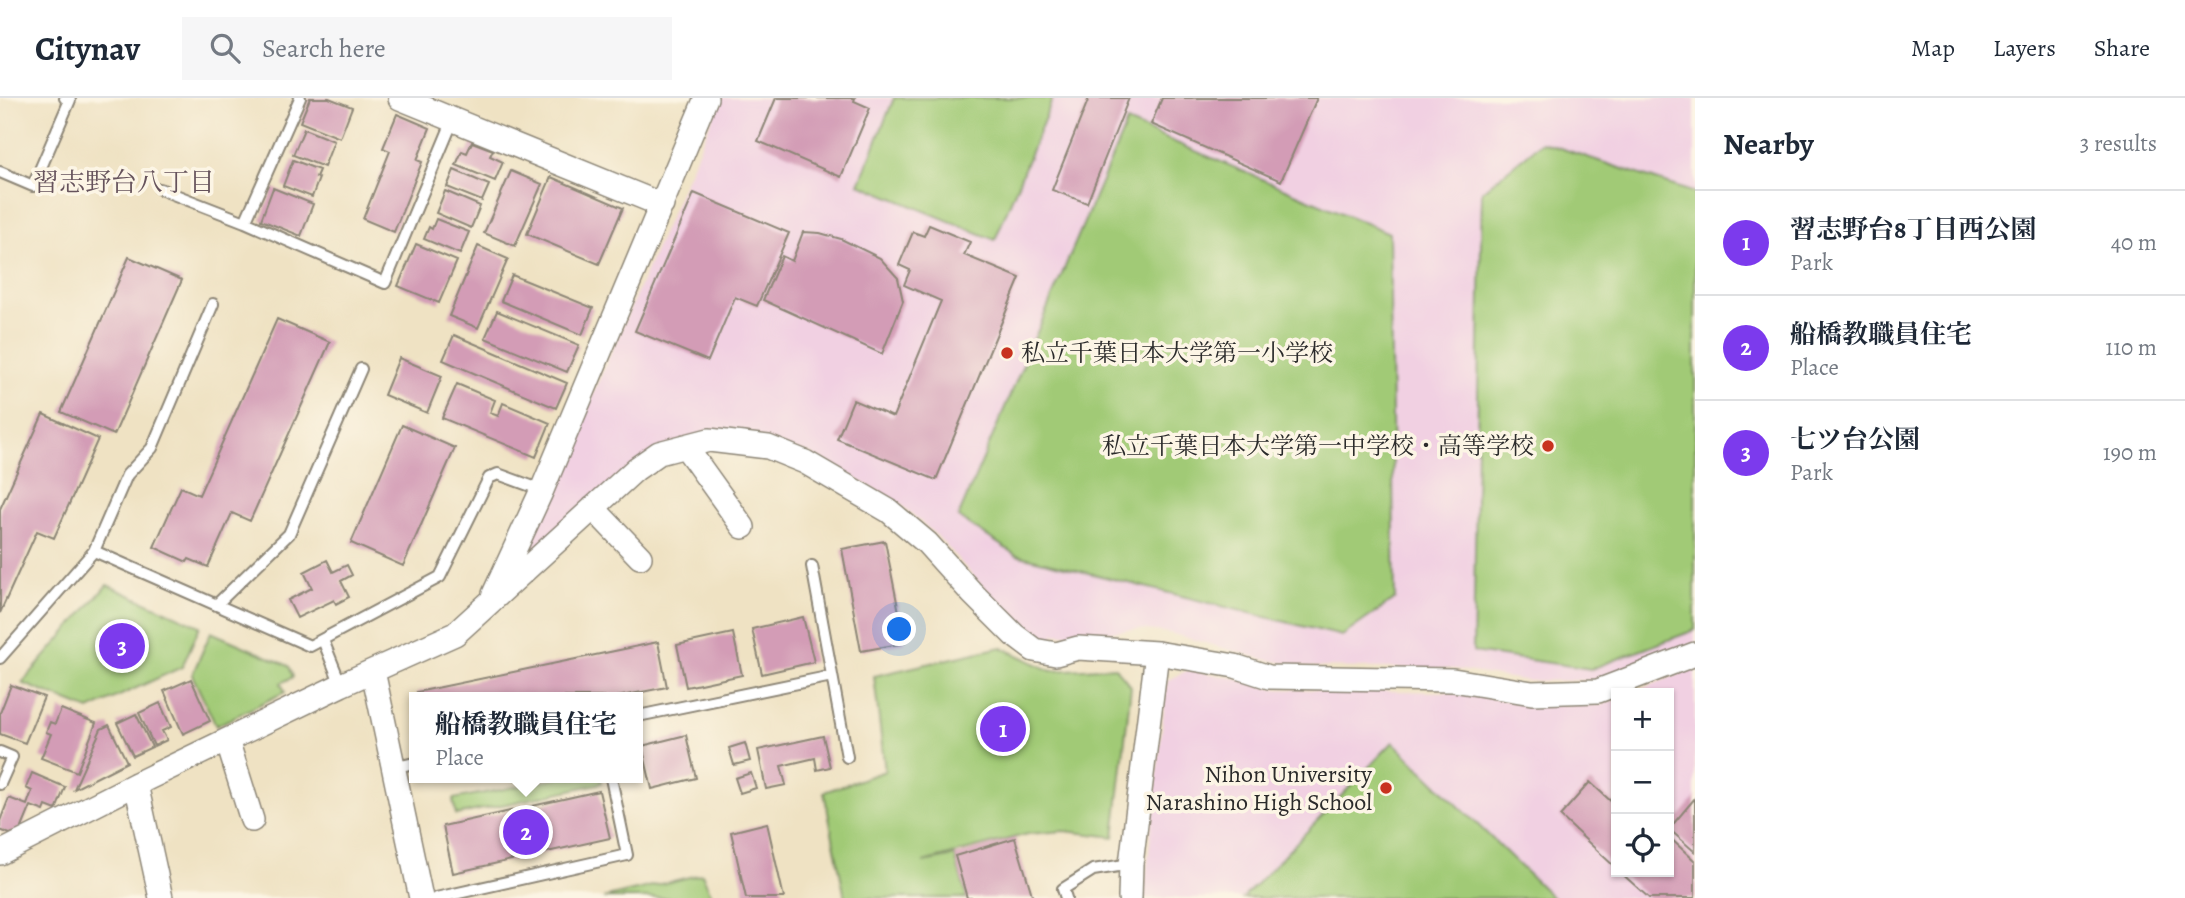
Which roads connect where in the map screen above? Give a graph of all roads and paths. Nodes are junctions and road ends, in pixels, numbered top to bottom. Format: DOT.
graph roads {
  1 [pos="65,98"];
  2 [pos="300,98"];
  3 [pos="400,98"];
  4 [pos="706,98"];
  5 [pos="453,120"];
  6 [pos="0,172"];
  7 [pos="160,189"];
  8 [pos="662,205"];
  9 [pos="245,222"];
  10 [pos="213,304"];
  11 [pos="361,369"];
  12 [pos="685,446"];
  13 [pos="541,490"];
  14 [pos="593,508"];
  15 [pos="743,527"];
  16 [pos="94,551"];
  17 [pos="640,556"];
  18 [pos="812,566"];
  19 [pos="489,604"];
  20 [pos="216,605"];
  21 [pos="323,640"];
  22 [pos="1157,653"];
  23 [pos="1695,654"];
  24 [pos="0,659"];
  25 [pos="373,671"];
  26 [pos="832,676"];
  27 [pos="341,685"];
  28 [pos="643,715"];
  29 [pos="227,740"];
  30 [pos="0,752"];
  31 [pos="846,757"];
  32 [pos="404,766"];
  33 [pos="612,783"];
  34 [pos="0,784"];
  35 [pos="136,784"];
  36 [pos="252,820"];
  37 [pos="0,853"];
  38 [pos="1131,864"];
  39 [pos="161,898"];
  40 [pos="421,898"];
  41 [pos="436,898"];
  42 [pos="1066,898"];
  43 [pos="1130,898"];
  1 -- 6 [label="lane"];
  2 -- 9 [label="lane"];
  3 -- 5 [label="street"];
  4 -- 8 [label="street"];
  5 -- 8 [label="street"];
  5 -- 9 [label="lane"];
  7 -- 9 [label="lane"];
  8 -- 13 [label="street"];
  10 -- 16 [label="lane"];
  11 -- 20 [label="lane"];
  12 -- 14 [label="street"];
  12 -- 15 [label="street"];
  12 -- 22 [label="street"];
  13 -- 19 [label="street"];
  13 -- 21 [label="lane"];
  14 -- 17 [label="street"];
  14 -- 19 [label="street"];
  16 -- 20 [label="lane"];
  16 -- 24 [label="lane"];
  18 -- 26 [label="lane"];
  19 -- 25 [label="street"];
  20 -- 21 [label="lane"];
  21 -- 27 [label="lane"];
  22 -- 23 [label="street"];
  22 -- 38 [label="street"];
  25 -- 27 [label="street"];
  25 -- 32 [label="street"];
  26 -- 28 [label="lane"];
  26 -- 31 [label="lane"];
  27 -- 29 [label="street"];
  29 -- 35 [label="street"];
  29 -- 36 [label="street"];
  30 -- 34 [label="lane"];
  32 -- 40 [label="street"];
  33 -- 41 [label="lane"];
  35 -- 37 [label="street"];
  35 -- 39 [label="street"];
  38 -- 42 [label="lane"];
  38 -- 43 [label="street"];
}
